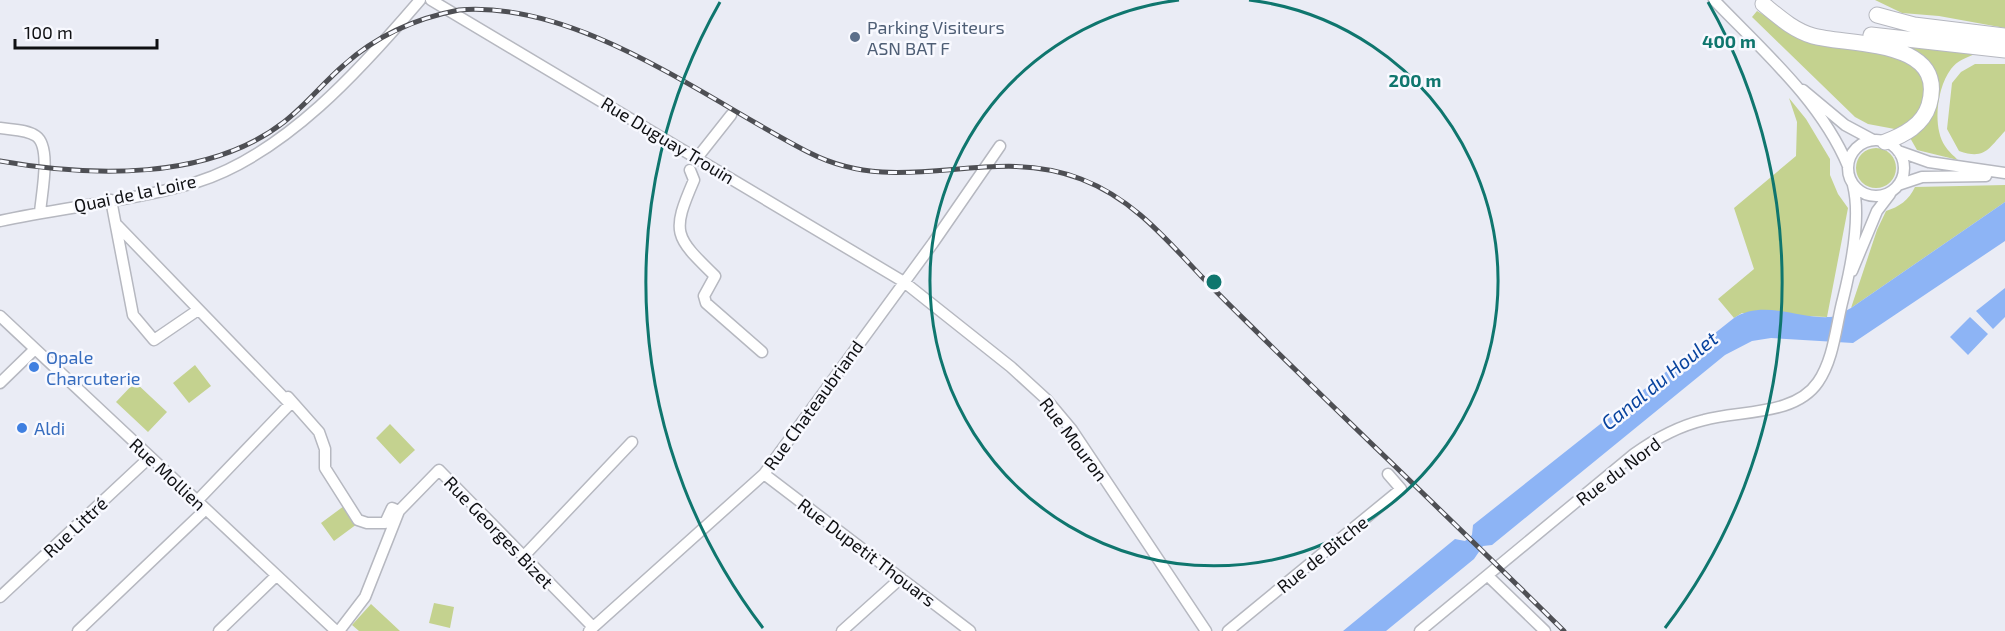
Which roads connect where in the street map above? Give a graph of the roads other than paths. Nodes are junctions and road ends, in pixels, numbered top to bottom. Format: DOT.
graph roads {
  1 [pos="420,0"];
  2 [pos="431,0"];
  3 [pos="1714,0"];
  4 [pos="1877,15"];
  5 [pos="2005,36"];
  6 [pos="2005,50"];
  7 [pos="1787,76"];
  8 [pos="731,115"];
  9 [pos="0,128"];
  10 [pos="1886,144"];
  11 [pos="1000,146"];
  12 [pos="698,158"];
  13 [pos="1848,166"];
  14 [pos="690,170"];
  15 [pos="2005,174"];
  16 [pos="1853,185"];
  17 [pos="1895,189"];
  18 [pos="111,200"];
  19 [pos="40,213"];
  20 [pos="0,221"];
  21 [pos="117,225"];
  22 [pos="904,282"];
  23 [pos="1846,285"];
  24 [pos="198,310"];
  25 [pos="0,316"];
  26 [pos="35,349"];
  27 [pos="762,352"];
  28 [pos="0,383"];
  29 [pos="287,401"];
  30 [pos="632,442"];
  31 [pos="150,457"];
  32 [pos="764,474"];
  33 [pos="1388,474"];
  34 [pos="202,505"];
  35 [pos="399,511"];
  36 [pos="523,557"];
  37 [pos="276,576"];
  38 [pos="1488,576"];
  39 [pos="902,578"];
  40 [pos="0,597"];
  41 [pos="591,629"];
  42 [pos="334,630"];
  43 [pos="78,631"];
  44 [pos="219,631"];
  45 [pos="842,631"];
  46 [pos="970,631"];
  47 [pos="1206,631"];
  48 [pos="1228,631"];
  49 [pos="1420,631"];
  50 [pos="1545,631"];
  1 -- 18 [label="street, Quai de la Loire"];
  2 -- 12 [label="street, Rue Duguay Trouin"];
  3 -- 7 [label="street"];
  4 -- 5 [label="highway"];
  6 -- 10 [label="highway"];
  7 -- 10 [label="street"];
  7 -- 13 [label="street"];
  8 -- 12 [label="street"];
  9 -- 19 [label="street"];
  10 -- 13 [label="street"];
  10 -- 15 [label="street"];
  10 -- 17 [label="street"];
  11 -- 22 [label="street, Rue Chateaubriand"];
  12 -- 22 [label="street, Rue Duguay Trouin"];
  13 -- 16 [label="street"];
  14 -- 27 [label="street"];
  15 -- 17 [label="street"];
  16 -- 17 [label="street"];
  16 -- 23 [label="street, Rue du Nord"];
  17 -- 23 [label="street, Rue du Nord"];
  18 -- 19 [label="street, Quai de la Loire"];
  18 -- 21 [label="street"];
  19 -- 20 [label="street, Quai de la Loire"];
  21 -- 24 [label="street"];
  21 -- 24 [label="street"];
  22 -- 32 [label="street, Rue Chateaubriand"];
  22 -- 47 [label="street, Rue Mouron"];
  23 -- 38 [label="street, Rue du Nord"];
  24 -- 29 [label="street"];
  25 -- 26 [label="street, Rue Mollien"];
  26 -- 28 [label="street"];
  26 -- 31 [label="street, Rue Mollien"];
  29 -- 34 [label="street"];
  29 -- 35 [label="street"];
  30 -- 36 [label="street"];
  31 -- 34 [label="street, Rue Mollien"];
  31 -- 40 [label="street, Rue Littré"];
  32 -- 39 [label="street, Rue Dupetit Thouars"];
  32 -- 41 [label="street, Rue Chateaubriand"];
  33 -- 48 [label="street, Rue de Bitche"];
  34 -- 37 [label="street, Rue Mollien"];
  34 -- 43 [label="street"];
  35 -- 36 [label="street, Rue Georges Bizet"];
  35 -- 42 [label="street, Rue Georges Bizet"];
  36 -- 41 [label="street, Rue Georges Bizet"];
  37 -- 42 [label="street, Rue Mollien"];
  37 -- 44 [label="street"];
  38 -- 49 [label="street, Rue du Nord"];
  38 -- 50 [label="street"];
  39 -- 45 [label="street"];
  39 -- 46 [label="street, Rue Dupetit Thouars"];
}
